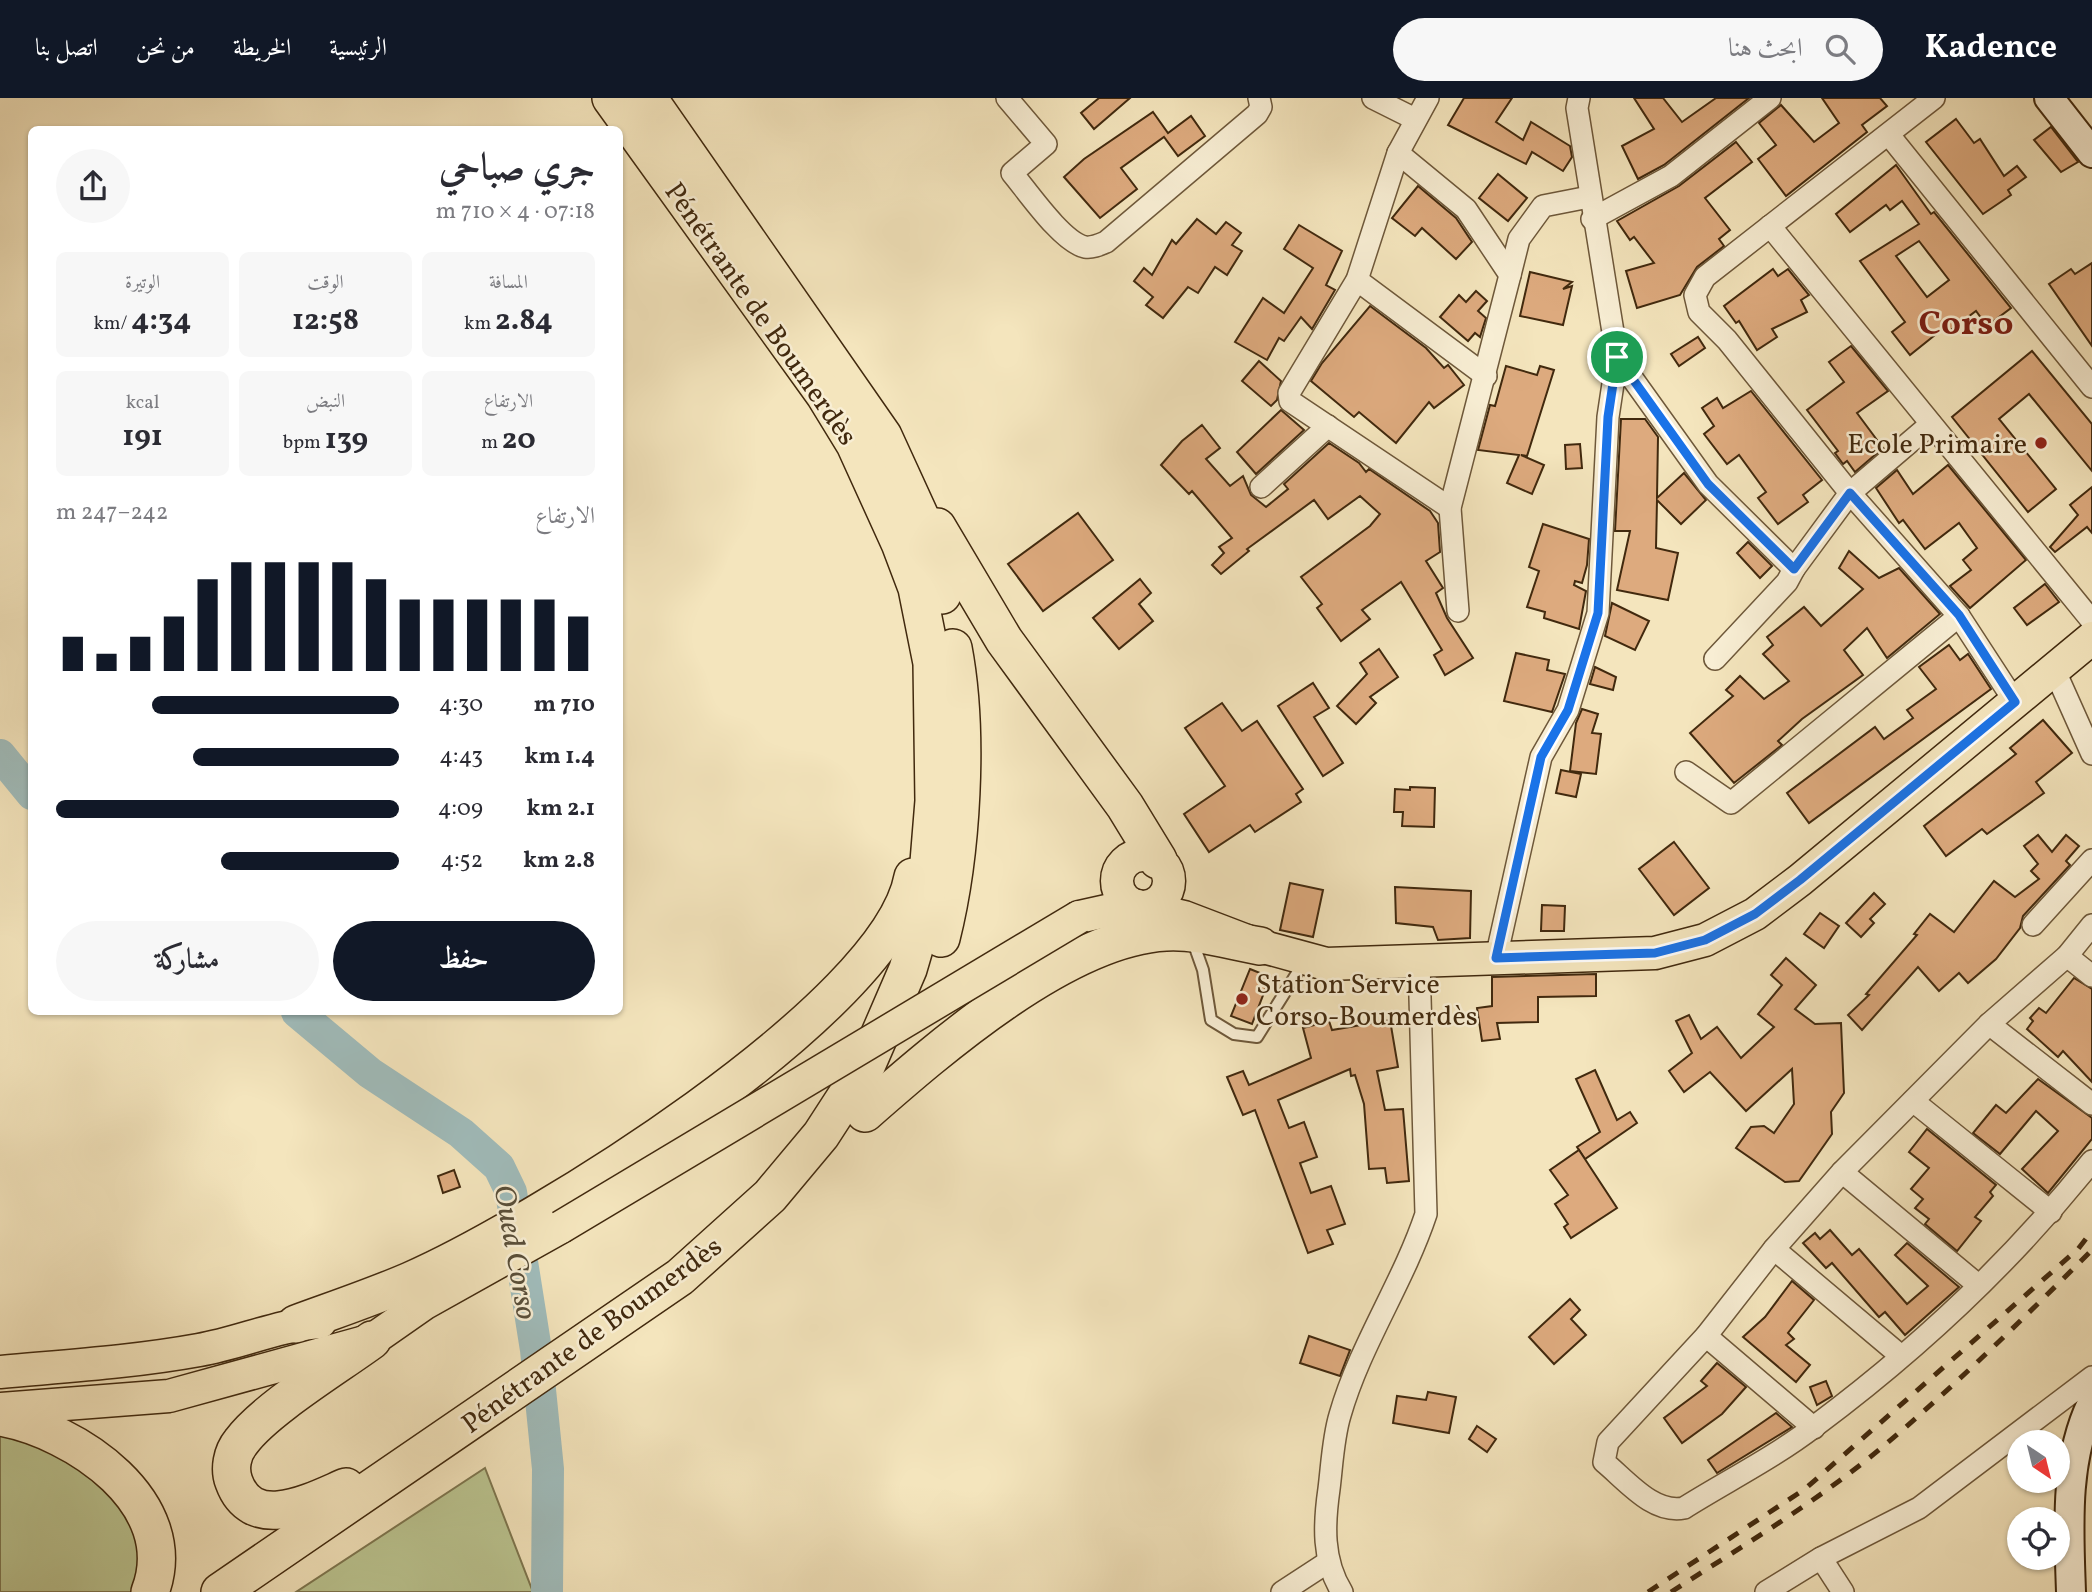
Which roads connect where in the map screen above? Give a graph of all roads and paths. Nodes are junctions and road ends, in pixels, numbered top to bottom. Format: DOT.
graph roads {
  1 [pos="611,98"];
  2 [pos="648,98"];
  3 [pos="1007,98"];
  4 [pos="1259,98"];
  5 [pos="1373,98"];
  6 [pos="1427,98"];
  7 [pos="1579,98"];
  8 [pos="1770,98"];
  9 [pos="1934,98"];
  10 [pos="2049,98"];
  11 [pos="1415,119"];
  12 [pos="1889,135"];
  13 [pos="1398,153"];
  14 [pos="2092,153"];
  15 [pos="1589,197"];
  16 [pos="1592,219"];
  17 [pos="1770,226"];
  18 [pos="1510,275"];
  19 [pos="1357,280"];
  20 [pos="1617,357"];
  21 [pos="1486,376"];
  22 [pos="2092,387"];
  23 [pos="1931,424"];
  24 [pos="1328,426"];
  25 [pos="883,436"];
  26 [pos="1261,486"];
  27 [pos="1850,493"];
  28 [pos="1450,508"];
  29 [pos="1794,569"];
  30 [pos="1458,611"];
  31 [pos="1959,615"];
  32 [pos="2092,621"];
  33 [pos="2092,638"];
  34 [pos="1715,659"];
  35 [pos="932,663"];
  36 [pos="2054,669"];
  37 [pos="2015,702"];
  38 [pos="2092,754"];
  39 [pos="1686,772"];
  40 [pos="2092,860"];
  41 [pos="1151,867"];
  42 [pos="1133,905"];
  43 [pos="1079,917"];
  44 [pos="2033,925"];
  45 [pos="2092,925"];
  46 [pos="1187,926"];
  47 [pos="1260,946"];
  48 [pos="2067,956"];
  49 [pos="1306,958"];
  50 [pos="1496,958"];
  51 [pos="1419,961"];
  52 [pos="2092,976"];
  53 [pos="1989,1024"];
  54 [pos="1913,1101"];
  55 [pos="2092,1104"];
  56 [pos="865,1113"];
  57 [pos="2092,1161"];
  58 [pos="1842,1172"];
  59 [pos="2051,1212"];
  60 [pos="1774,1249"];
  61 [pos="485,1256"];
  62 [pos="1978,1285"];
  63 [pos="425,1303"];
  64 [pos="296,1324"];
  65 [pos="1706,1336"];
  66 [pos="372,1340"];
  67 [pos="1901,1356"];
  68 [pos="0,1372"];
  69 [pos="2092,1377"];
  70 [pos="2092,1403"];
  71 [pos="0,1409"];
  72 [pos="0,1417"];
  73 [pos="1814,1428"];
  74 [pos="425,1452"];
  75 [pos="1821,1558"];
  76 [pos="1328,1562"];
  77 [pos="150,1592"];
  78 [pos="220,1592"];
  79 [pos="261,1592"];
  80 [pos="1282,1592"];
  81 [pos="1342,1592"];
  82 [pos="1766,1592"];
  83 [pos="1843,1592"];
  84 [pos="2071,1592"];
  1 -- 35 [label="highway, Pénétrante de Boumerdès"];
  2 -- 25 [label="highway, Pénétrante de Boumerdès"];
  3 -- 4 [label="street"];
  5 -- 11 [label="street"];
  6 -- 11 [label="street"];
  7 -- 15 [label="street"];
  8 -- 16 [label="street"];
  9 -- 12 [label="street"];
  10 -- 14 [label="street"];
  11 -- 13 [label="street"];
  12 -- 17 [label="street"];
  12 -- 22 [label="street"];
  13 -- 18 [label="street"];
  13 -- 19 [label="street"];
  15 -- 16 [label="street"];
  15 -- 18 [label="street"];
  16 -- 20 [label="street"];
  17 -- 23 [label="street"];
  17 -- 27 [label="street"];
  18 -- 21 [label="street"];
  19 -- 21 [label="street"];
  19 -- 24 [label="street"];
  20 -- 29 [label="street"];
  20 -- 50 [label="street"];
  21 -- 28 [label="street"];
  23 -- 27 [label="street"];
  23 -- 32 [label="street"];
  24 -- 26 [label="street"];
  24 -- 28 [label="street"];
  25 -- 41 [label="highway"];
  25 -- 56 [label="highway, Pénétrante de Boumerdès"];
  27 -- 29 [label="street"];
  27 -- 31 [label="street"];
  28 -- 30 [label="street"];
  29 -- 34 [label="street"];
  31 -- 37 [label="street"];
  31 -- 39 [label="street"];
  33 -- 36 [label="main road"];
  35 -- 61 [label="highway"];
  35 -- 74 [label="highway, Pénétrante de Boumerdès"];
  36 -- 37 [label="main road"];
  36 -- 38 [label="street"];
  37 -- 50 [label="main road"];
  40 -- 44 [label="street"];
  41 -- 42 [label="main road"];
  41 -- 42 [label="main road"];
  41 -- 43 [label="main road"];
  41 -- 47 [label="main road"];
  42 -- 43 [label="main road"];
  42 -- 46 [label="main road"];
  43 -- 61 [label="main road, bridge"];
  45 -- 48 [label="street"];
  46 -- 47 [label="highway"];
  46 -- 49 [label="lane"];
  46 -- 56 [label="highway"];
  47 -- 49 [label="main road"];
  48 -- 52 [label="street"];
  48 -- 53 [label="street"];
  49 -- 51 [label="main road"];
  50 -- 51 [label="main road"];
  51 -- 76 [label="street"];
  53 -- 54 [label="street"];
  53 -- 55 [label="street"];
  54 -- 58 [label="street"];
  54 -- 59 [label="street"];
  56 -- 79 [label="highway, Pénétrante de Boumerdès"];
  57 -- 59 [label="street"];
  58 -- 60 [label="street"];
  58 -- 62 [label="street"];
  59 -- 62 [label="street"];
  60 -- 65 [label="street"];
  60 -- 67 [label="street"];
  61 -- 63 [label="main road"];
  61 -- 64 [label="highway"];
  62 -- 67 [label="street"];
  63 -- 64 [label="main road"];
  63 -- 66 [label="main road"];
  64 -- 68 [label="main road"];
  65 -- 73 [label="street"];
  65 -- 73 [label="street"];
  66 -- 71 [label="main road"];
  66 -- 74 [label="highway"];
  67 -- 73 [label="street"];
  69 -- 75 [label="street"];
  70 -- 84 [label="street"];
  72 -- 77 [label="highway"];
  74 -- 78 [label="highway, Pénétrante de Boumerdès"];
  75 -- 82 [label="street"];
  75 -- 83 [label="street"];
  76 -- 80 [label="street"];
  76 -- 81 [label="street"];
}
